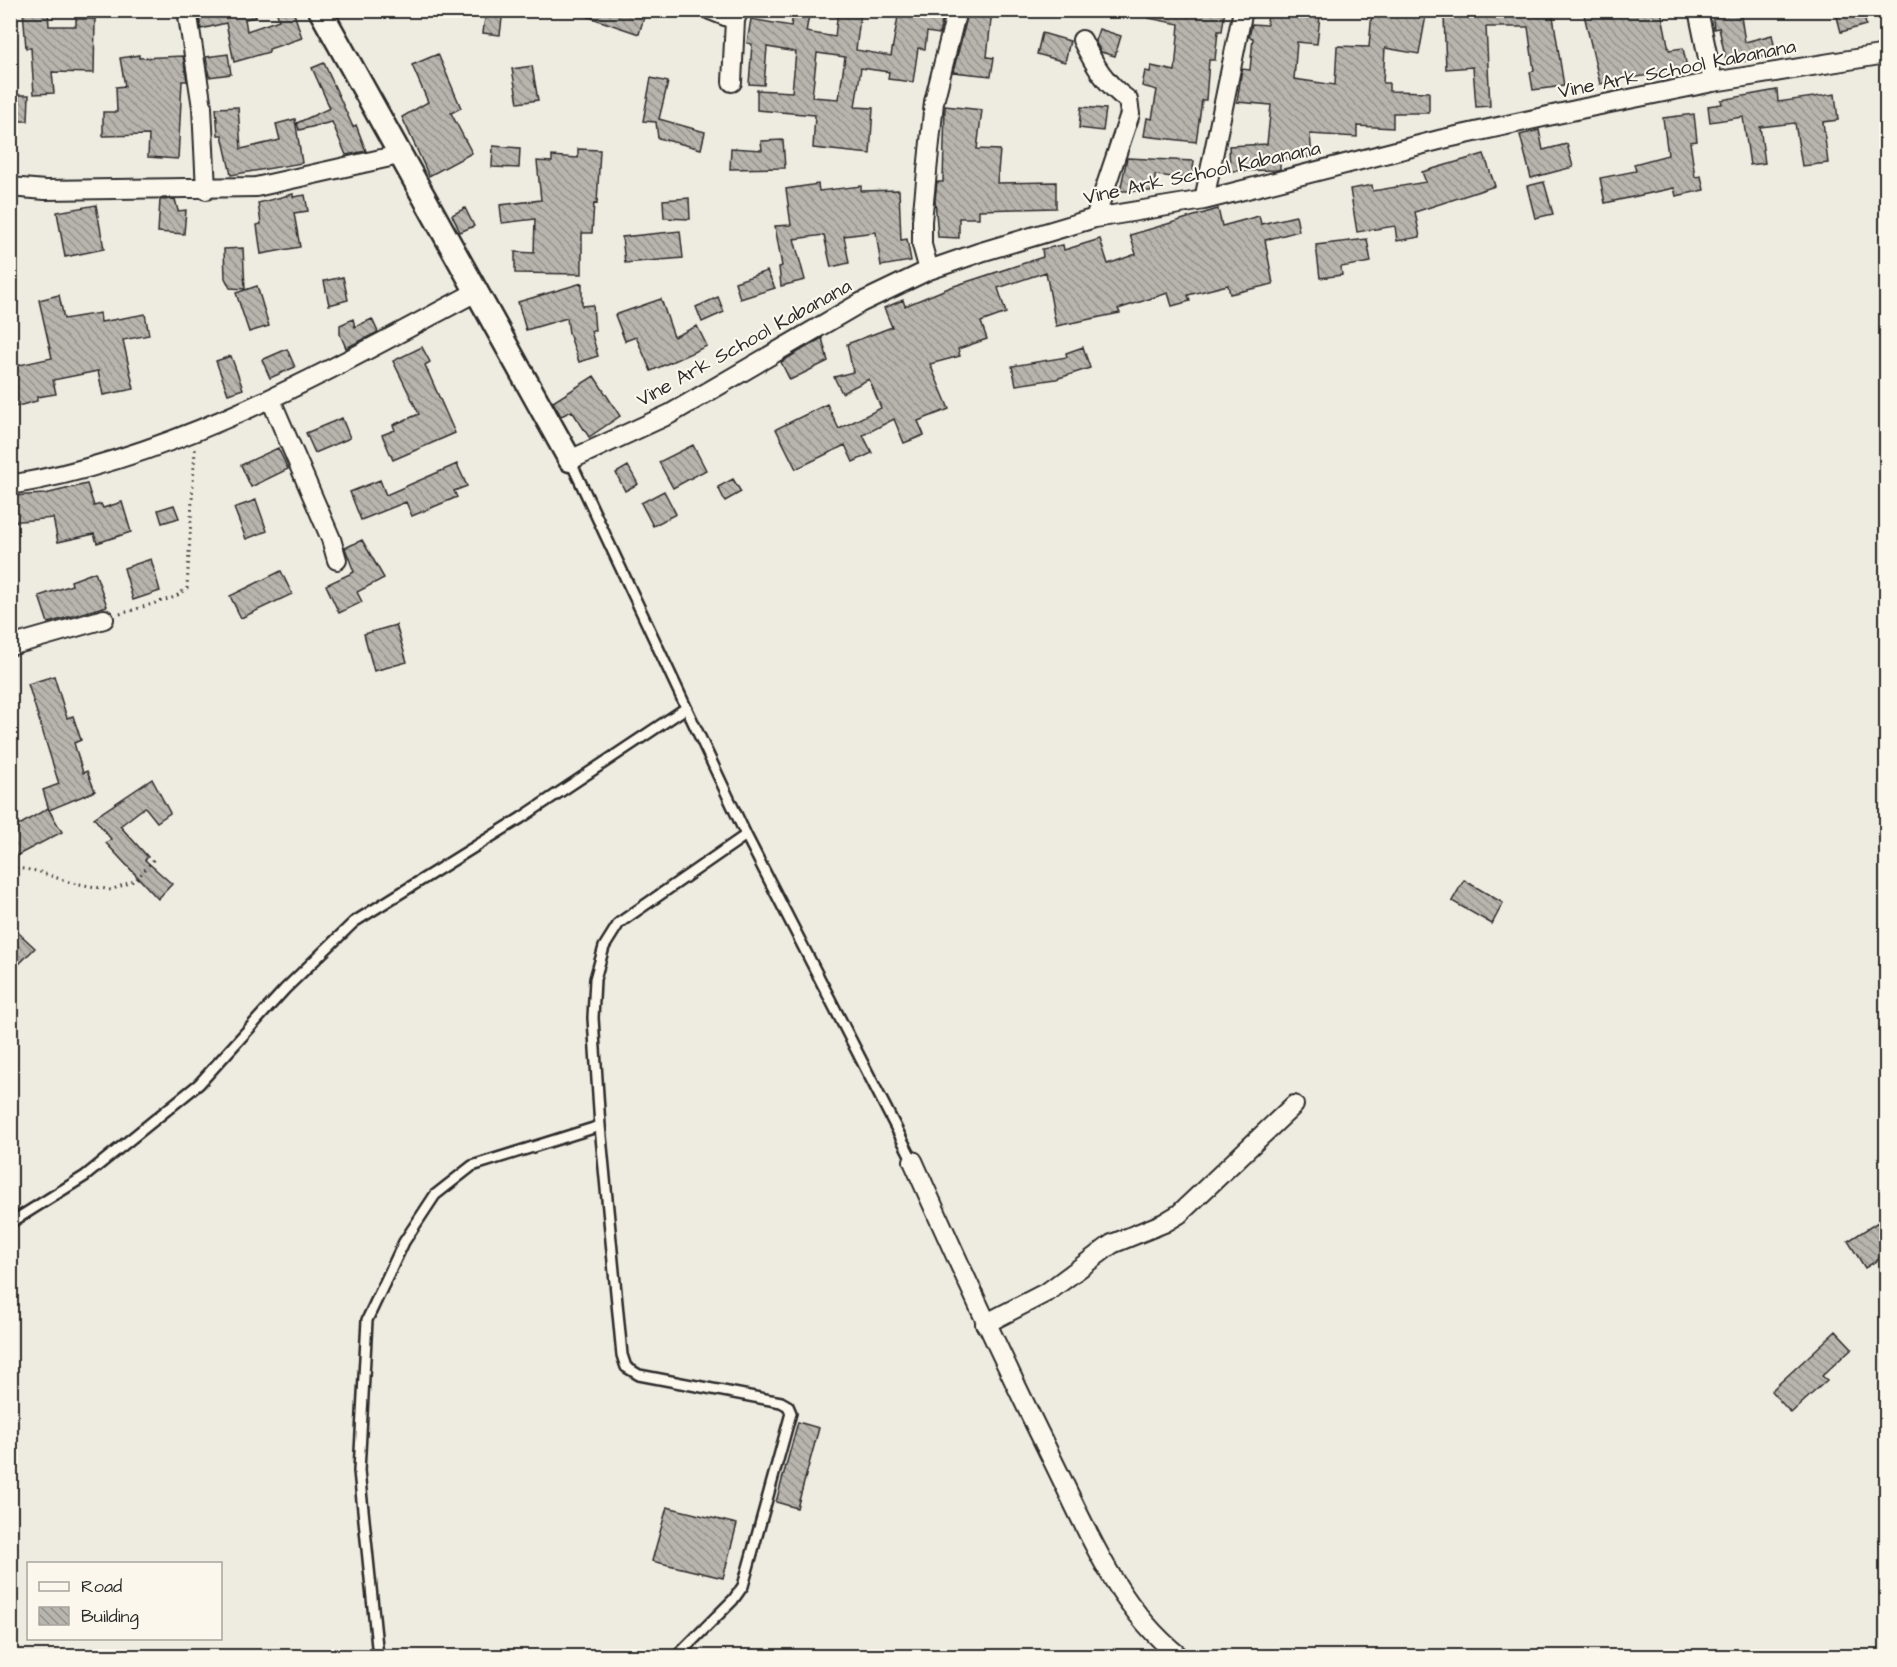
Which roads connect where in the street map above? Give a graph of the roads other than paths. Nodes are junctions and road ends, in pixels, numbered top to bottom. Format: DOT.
graph roads {
  1 [pos="187,10"];
  2 [pos="320,10"];
  3 [pos="710,10"];
  4 [pos="957,10"];
  5 [pos="1243,10"];
  6 [pos="1698,10"];
  7 [pos="737,15"];
  8 [pos="1082,40"];
  9 [pos="1887,54"];
  10 [pos="732,82"];
  11 [pos="1713,82"];
  12 [pos="399,155"];
  13 [pos="10,187"];
  14 [pos="206,190"];
  15 [pos="1204,200"];
  16 [pos="1095,218"];
  17 [pos="929,270"];
  18 [pos="476,292"];
  19 [pos="271,400"];
  20 [pos="570,460"];
  21 [pos="10,484"];
  22 [pos="337,560"];
  23 [pos="104,619"];
  24 [pos="10,646"];
  25 [pos="686,708"];
  26 [pos="746,836"];
  27 [pos="1294,1105"];
  28 [pos="600,1126"];
  29 [pos="913,1161"];
  30 [pos="10,1223"];
  31 [pos="985,1324"];
  32 [pos="378,1656"];
  33 [pos="676,1656"];
  34 [pos="1179,1656"];
  1 -- 14 [label="street"];
  2 -- 12 [label="street"];
  3 -- 7 [label="street"];
  4 -- 17 [label="street"];
  5 -- 15 [label="street"];
  6 -- 11 [label="street"];
  7 -- 10 [label="street"];
  8 -- 16 [label="street"];
  9 -- 11 [label="street, Vine Ark School Kabanana"];
  11 -- 15 [label="street, Vine Ark School Kabanana"];
  12 -- 14 [label="street"];
  12 -- 18 [label="street"];
  13 -- 14 [label="street"];
  15 -- 16 [label="street, Vine Ark School Kabanana"];
  16 -- 17 [label="street, Vine Ark School Kabanana"];
  17 -- 20 [label="street, Vine Ark School Kabanana"];
  18 -- 19 [label="street"];
  18 -- 20 [label="street"];
  19 -- 21 [label="street"];
  19 -- 22 [label="street"];
  20 -- 25 [label="lane"];
  23 -- 24 [label="street"];
  25 -- 26 [label="lane"];
  25 -- 30 [label="lane"];
  26 -- 28 [label="lane"];
  26 -- 29 [label="lane"];
  27 -- 31 [label="street"];
  28 -- 32 [label="lane"];
  28 -- 33 [label="lane"];
  29 -- 31 [label="street"];
  31 -- 34 [label="street"];
}
